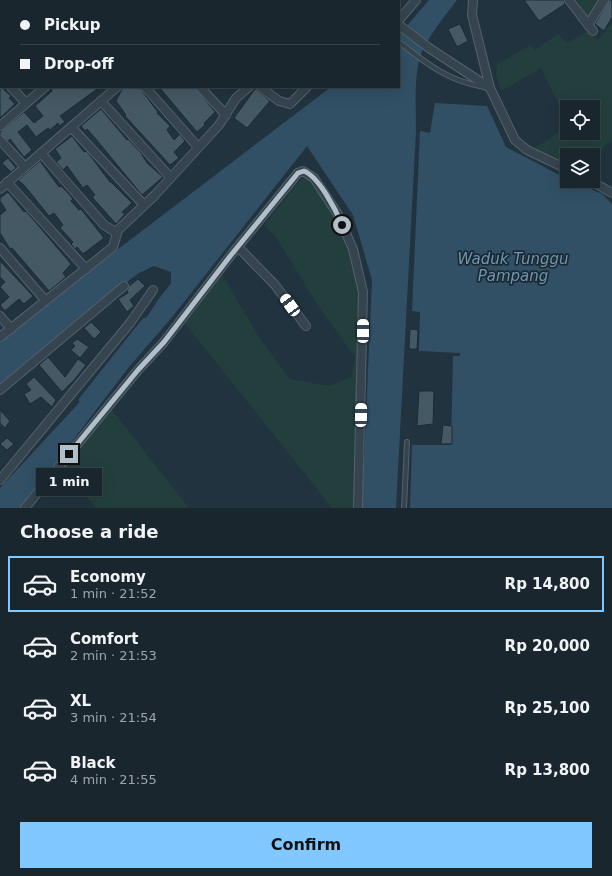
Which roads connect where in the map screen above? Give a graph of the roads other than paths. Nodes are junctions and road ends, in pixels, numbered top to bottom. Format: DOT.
graph roads {
  1 [pos="416,0"];
  2 [pos="474,0"];
  3 [pos="569,0"];
  4 [pos="604,0"];
  5 [pos="400,19"];
  6 [pos="400,27"];
  7 [pos="400,43"];
  8 [pos="12,88"];
  9 [pos="44,88"];
  10 [pos="116,88"];
  11 [pos="146,88"];
  12 [pos="201,88"];
  13 [pos="239,88"];
  14 [pos="247,88"];
  15 [pos="261,88"];
  16 [pos="306,88"];
  17 [pos="490,88"];
  18 [pos="236,98"];
  19 [pos="101,101"];
  20 [pos="26,104"];
  21 [pos="226,115"];
  22 [pos="0,126"];
  23 [pos="71,126"];
  24 [pos="0,140"];
  25 [pos="198,147"];
  26 [pos="41,153"];
  27 [pos="560,166"];
  28 [pos="25,167"];
  29 [pos="170,177"];
  30 [pos="7,182"];
  31 [pos="600,186"];
  32 [pos="0,189"];
  33 [pos="612,193"];
  34 [pos="144,205"];
  35 [pos="117,233"];
  36 [pos="238,247"];
  37 [pos="0,248"];
  38 [pos="86,269"];
  39 [pos="124,286"];
  40 [pos="154,290"];
  41 [pos="45,300"];
  42 [pos="0,316"];
  43 [pos="306,326"];
  44 [pos="11,329"];
  45 [pos="0,337"];
  46 [pos="0,390"];
  47 [pos="407,442"];
  48 [pos="0,480"];
  49 [pos="25,508"];
  50 [pos="358,508"];
  51 [pos="404,508"];
  1 -- 5 [label="street"];
  2 -- 17 [label="street"];
  3 -- 4 [label="street"];
  6 -- 17 [label="street"];
  7 -- 17 [label="lane"];
  8 -- 20 [label="street"];
  9 -- 20 [label="street"];
  10 -- 19 [label="street"];
  11 -- 25 [label="street"];
  12 -- 21 [label="street"];
  13 -- 18 [label="street"];
  14 -- 18 [label="street"];
  15 -- 16 [label="street"];
  17 -- 27 [label="street"];
  18 -- 21 [label="street"];
  19 -- 23 [label="street"];
  19 -- 29 [label="street"];
  20 -- 22 [label="street"];
  21 -- 25 [label="street"];
  23 -- 26 [label="street"];
  23 -- 34 [label="street"];
  24 -- 28 [label="street"];
  25 -- 29 [label="street"];
  26 -- 28 [label="street"];
  26 -- 35 [label="street"];
  28 -- 30 [label="street"];
  29 -- 34 [label="street"];
  30 -- 32 [label="street"];
  30 -- 38 [label="street"];
  31 -- 33 [label="street"];
  34 -- 35 [label="street"];
  35 -- 38 [label="street"];
  36 -- 43 [label="street"];
  36 -- 49 [label="street"];
  36 -- 50 [label="street"];
  37 -- 41 [label="street"];
  38 -- 41 [label="street"];
  39 -- 46 [label="street"];
  40 -- 48 [label="street"];
  41 -- 44 [label="street"];
  42 -- 44 [label="street"];
  44 -- 45 [label="street"];
  47 -- 51 [label="lane"];
}
